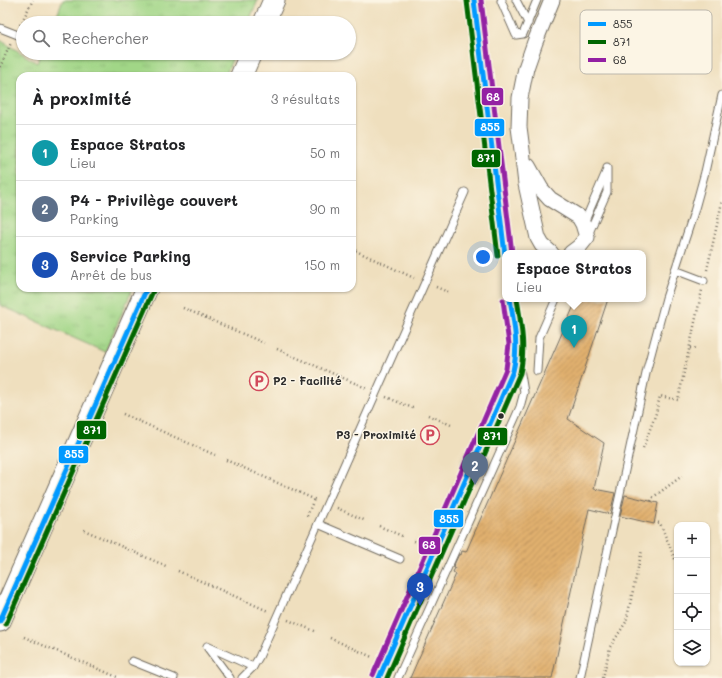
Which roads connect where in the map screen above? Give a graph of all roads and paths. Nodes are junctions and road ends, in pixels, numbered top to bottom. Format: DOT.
graph roads {
  1 [pos="274,0"];
  2 [pos="474,0"];
  3 [pos="502,0"];
  4 [pos="516,0"];
  5 [pos="537,0"];
  6 [pos="552,0"];
  7 [pos="267,16"];
  8 [pos="528,23"];
  9 [pos="0,28"];
  10 [pos="16,34"];
  11 [pos="248,60"];
  12 [pos="243,72"];
  13 [pos="722,95"];
  14 [pos="524,160"];
  15 [pos="464,192"];
  16 [pos="722,202"];
  17 [pos="579,243"];
  18 [pos="504,250"];
  19 [pos="548,250"];
  20 [pos="356,252"];
  21 [pos="675,270"];
  22 [pos="418,279"];
  23 [pos="704,281"];
  24 [pos="431,285"];
  25 [pos="145,292"];
  26 [pos="448,292"];
  27 [pos="510,302"];
  28 [pos="555,302"];
  29 [pos="183,308"];
  30 [pos="264,343"];
  31 [pos="516,344"];
  32 [pos="690,348"];
  33 [pos="277,349"];
  34 [pos="697,349"];
  35 [pos="537,371"];
  36 [pos="370,390"];
  37 [pos="381,395"];
  38 [pos="415,410"];
  39 [pos="123,414"];
  40 [pos="428,415"];
  41 [pos="452,425"];
  42 [pos="642,453"];
  43 [pos="215,455"];
  44 [pos="226,460"];
  45 [pos="682,476"];
  46 [pos="314,499"];
  47 [pos="320,501"];
  48 [pos="651,501"];
  49 [pos="332,506"];
  50 [pos="307,516"];
  51 [pos="366,521"];
  52 [pos="654,522"];
  53 [pos="318,524"];
  54 [pos="379,526"];
  55 [pos="84,530"];
  56 [pos="402,536"];
  57 [pos="414,541"];
  58 [pos="421,544"];
  59 [pos="642,550"];
  60 [pos="675,558"];
  61 [pos="400,559"];
  62 [pos="166,566"];
  63 [pos="178,571"];
  64 [pos="272,613"];
  65 [pos="284,618"];
  66 [pos="0,621"];
  67 [pos="317,632"];
  68 [pos="24,637"];
  69 [pos="330,638"];
  70 [pos="372,656"];
  71 [pos="132,660"];
  72 [pos="253,667"];
  73 [pos="117,677"];
  74 [pos="174,678"];
  75 [pos="230,678"];
  76 [pos="242,678"];
  77 [pos="379,678"];
  78 [pos="398,678"];
  79 [pos="580,678"];
  80 [pos="603,678"];
  1 -- 7 [label="street"];
  2 -- 18 [label="lane"];
  3 -- 8 [label="lane"];
  4 -- 8 [label="lane"];
  5 -- 8 [label="lane"];
  6 -- 14 [label="street"];
  9 -- 10 [label="lane"];
  11 -- 12 [label="street"];
  13 -- 21 [label="lane"];
  14 -- 17 [label="street"];
  14 -- 19 [label="street"];
  15 -- 53 [label="lane"];
  16 -- 23 [label="path"];
  17 -- 17 [label="lane"];
  20 -- 22 [label="path"];
  21 -- 23 [label="lane"];
  21 -- 79 [label="lane"];
  23 -- 32 [label="path"];
  24 -- 26 [label="path"];
  25 -- 66 [label="street"];
  27 -- 31 [label="lane"];
  28 -- 35 [label="lane"];
  29 -- 30 [label="path"];
  31 -- 77 [label="lane"];
  31 -- 78 [label="lane"];
  32 -- 34 [label="path"];
  32 -- 42 [label="path"];
  33 -- 36 [label="path"];
  37 -- 38 [label="path"];
  39 -- 43 [label="path"];
  40 -- 41 [label="path"];
  44 -- 46 [label="path"];
  45 -- 48 [label="path"];
  46 -- 47 [label="path"];
  46 -- 50 [label="path"];
  49 -- 51 [label="path"];
  52 -- 60 [label="path"];
  53 -- 61 [label="lane"];
  53 -- 72 [label="lane"];
  54 -- 56 [label="path"];
  55 -- 62 [label="path"];
  57 -- 58 [label="path"];
  59 -- 80 [label="path"];
  63 -- 64 [label="path"];
  65 -- 67 [label="path"];
  68 -- 73 [label="path"];
  69 -- 70 [label="path"];
  71 -- 74 [label="lane"];
  72 -- 75 [label="lane"];
  72 -- 76 [label="lane"];
}
